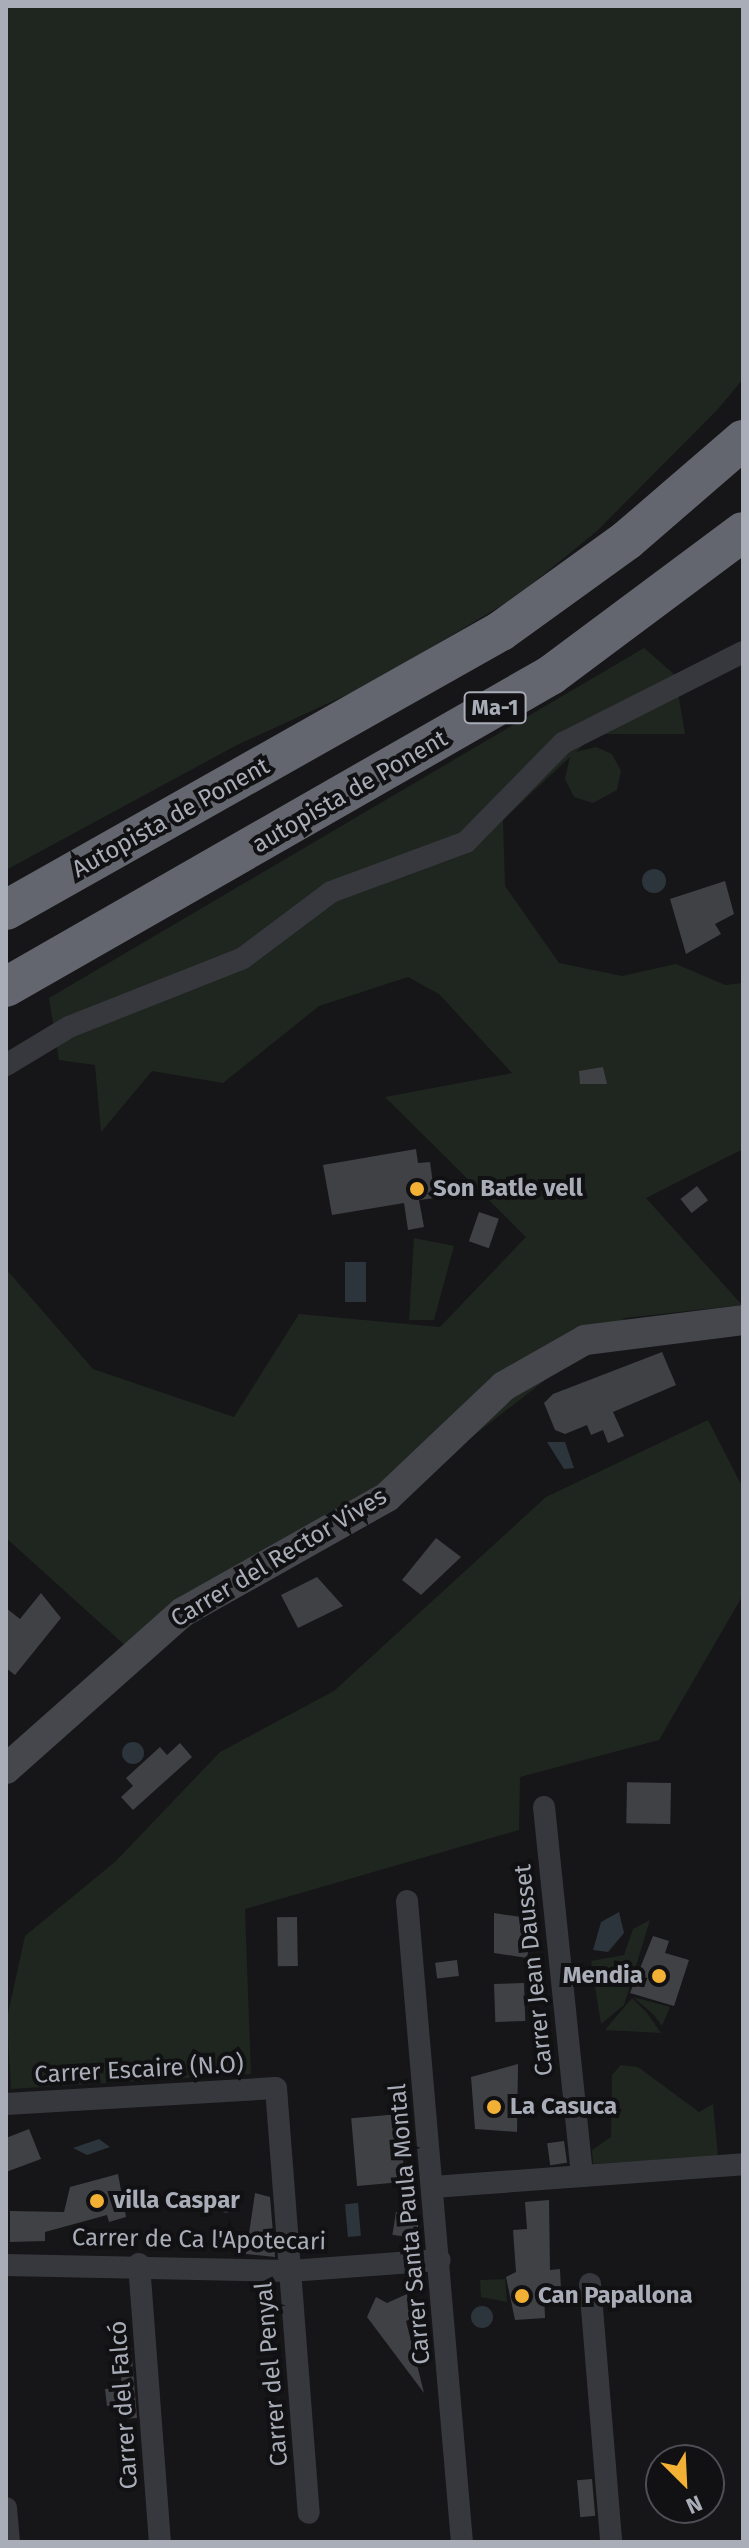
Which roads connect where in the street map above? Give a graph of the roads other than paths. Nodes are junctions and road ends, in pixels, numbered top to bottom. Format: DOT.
graph roads {
  1 [pos="743,440"];
  2 [pos="743,532"];
  3 [pos="743,652"];
  4 [pos="231,860"];
  5 [pos="13,904"];
  6 [pos="6,987"];
  7 [pos="6,1065"];
  8 [pos="743,1320"];
  9 [pos="6,1769"];
  10 [pos="544,1807"];
  11 [pos="407,1901"];
  12 [pos="276,2088"];
  13 [pos="6,2104"];
  14 [pos="743,2164"];
  15 [pos="582,2176"];
  16 [pos="433,2187"];
  17 [pos="440,2260"];
  18 [pos="139,2264"];
  19 [pos="6,2265"];
  20 [pos="290,2271"];
  21 [pos="590,2284"];
  22 [pos="6,2508"];
  23 [pos="309,2513"];
  24 [pos="9,2542"];
  25 [pos="160,2542"];
  26 [pos="462,2542"];
  27 [pos="611,2542"];
  1 -- 5 [label="highway, Autopista de Ponent / Ma-1"];
  2 -- 4 [label="highway, autopista de Ponent / Ma-1"];
  3 -- 7 [label="street"];
  4 -- 6 [label="highway, Autopista de Ponent / Ma-1"];
  8 -- 9 [label="street, Carrer del Rector Vives"];
  10 -- 15 [label="street, Carrer Jean Dausset"];
  11 -- 16 [label="street, Carrer Santa Paula Montal"];
  12 -- 13 [label="street, Carrer Escaire (N.O)"];
  12 -- 20 [label="street, Carrer del Penyal"];
  14 -- 15 [label="street"];
  15 -- 16 [label="street"];
  16 -- 17 [label="street, Carrer Santa Paula Montal"];
  17 -- 20 [label="street, Carrer de Ca l'Apotecari"];
  17 -- 26 [label="street, Carrer Santa Paula Montal"];
  18 -- 19 [label="street, Carrer de Ca l'Apotecari"];
  18 -- 20 [label="street, Carrer de Ca l'Apotecari"];
  18 -- 25 [label="street, Carrer del Falcó"];
  20 -- 23 [label="street, Carrer del Penyal"];
  21 -- 27 [label="street"];
  22 -- 24 [label="street"];
}
